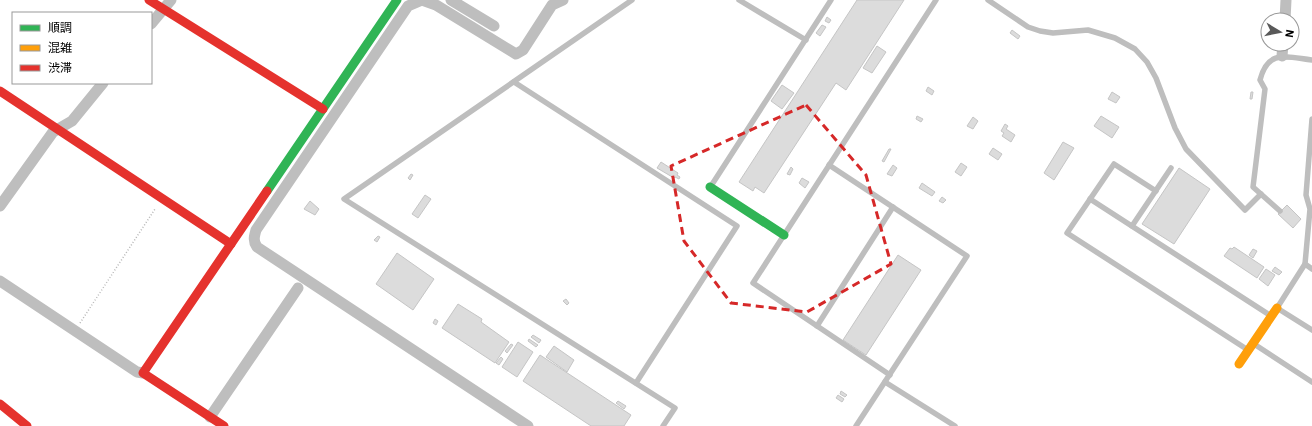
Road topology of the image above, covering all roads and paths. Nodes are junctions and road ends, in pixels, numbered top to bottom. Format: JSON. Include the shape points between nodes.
{"nodes":[{"id":1,"x":149,"y":0,"type":"edge"},
{"id":2,"x":171,"y":0,"type":"edge"},
{"id":3,"x":397,"y":0,"type":"edge"},
{"id":4,"x":451,"y":0,"type":"edge"},
{"id":5,"x":563,"y":0,"type":"edge"},
{"id":6,"x":632,"y":0,"type":"edge"},
{"id":7,"x":739,"y":0,"type":"edge"},
{"id":8,"x":831,"y":0,"type":"edge"},
{"id":9,"x":936,"y":0,"type":"edge"},
{"id":10,"x":988,"y":0,"type":"edge"},
{"id":11,"x":1286,"y":0,"type":"edge"},
{"id":12,"x":163,"y":9,"type":"junction"},
{"id":13,"x":1286,"y":12,"type":"edge"},
{"id":14,"x":152,"y":23,"type":"edge"},
{"id":15,"x":494,"y":26,"type":"dead end"},
{"id":16,"x":806,"y":40,"type":"junction"},
{"id":17,"x":1282,"y":52,"type":"edge"},
{"id":18,"x":1282,"y":56,"type":"junction"},
{"id":19,"x":1312,"y":60,"type":"edge"},
{"id":20,"x":514,"y":82,"type":"junction"},
{"id":21,"x":102,"y":84,"type":"edge"},
{"id":22,"x":0,"y":91,"type":"edge"},
{"id":23,"x":323,"y":109,"type":"junction"},
{"id":24,"x":1312,"y":119,"type":"edge"},
{"id":25,"x":59,"y":129,"type":"junction"},
{"id":26,"x":829,"y":165,"type":"junction"},
{"id":27,"x":1171,"y":168,"type":"dead end"},
{"id":28,"x":710,"y":187,"type":"joint"},
{"id":29,"x":1156,"y":191,"type":"junction"},
{"id":30,"x":1261,"y":194,"type":"junction"},
{"id":31,"x":163,"y":198,"type":"junction"},
{"id":32,"x":1090,"y":199,"type":"junction"},
{"id":33,"x":0,"y":206,"type":"edge"},
{"id":34,"x":893,"y":207,"type":"junction"},
{"id":35,"x":1280,"y":211,"type":"dead end"},
{"id":36,"x":1132,"y":226,"type":"junction"},
{"id":37,"x":784,"y":235,"type":"junction"},
{"id":38,"x":231,"y":244,"type":"junction"},
{"id":39,"x":1305,"y":264,"type":"junction"},
{"id":40,"x":1312,"y":269,"type":"edge"},
{"id":41,"x":0,"y":282,"type":"edge"},
{"id":42,"x":298,"y":288,"type":"dead end"},
{"id":43,"x":1276,"y":308,"type":"junction"},
{"id":44,"x":1271,"y":316,"type":"junction"},
{"id":45,"x":817,"y":326,"type":"junction"},
{"id":46,"x":1312,"y":330,"type":"edge"},
{"id":47,"x":75,"y":331,"type":"junction"},
{"id":48,"x":1251,"y":347,"type":"junction"},
{"id":49,"x":1240,"y":364,"type":"dead end"},
{"id":50,"x":143,"y":373,"type":"junction"},
{"id":51,"x":890,"y":375,"type":"junction"},
{"id":52,"x":885,"y":382,"type":"junction"},
{"id":53,"x":1312,"y":382,"type":"edge"},
{"id":54,"x":636,"y":383,"type":"junction"},
{"id":55,"x":0,"y":404,"type":"edge"},
{"id":56,"x":210,"y":421,"type":"edge"},
{"id":57,"x":27,"y":426,"type":"edge"},
{"id":58,"x":224,"y":426,"type":"edge"},
{"id":59,"x":528,"y":426,"type":"edge"},
{"id":60,"x":663,"y":426,"type":"edge"},
{"id":61,"x":856,"y":426,"type":"edge"},
{"id":62,"x":955,"y":426,"type":"edge"}],
"edges":[{"from":1,"to":12,"type":"street"},
{"from":2,"to":12,"type":"street"},
{"from":3,"to":23,"type":"street"},
{"from":4,"to":15,"type":"street"},
{"from":5,"to":59,"type":"street","via":[[552,5],[523,50],[516,54],[436,5],[422,0],[408,6],[254,236],[257,248]]},
{"from":6,"to":20,"type":"lane"},
{"from":7,"to":16,"type":"lane"},
{"from":8,"to":16,"type":"lane"},
{"from":9,"to":26,"type":"lane"},
{"from":10,"to":30,"type":"lane","via":[[1028,27],[1040,32],[1088,30],[1115,38],[1135,49],[1147,62],[1156,78],[1186,149],[1245,210]]},
{"from":11,"to":13,"type":"street"},
{"from":12,"to":14,"type":"street"},
{"from":12,"to":23,"type":"street"},
{"from":16,"to":28,"type":"lane"},
{"from":17,"to":18,"type":"street"},
{"from":18,"to":19,"type":"lane"},
{"from":18,"to":30,"type":"lane","via":[[1268,61],[1262,70],[1260,80],[1265,89],[1253,187]]},
{"from":20,"to":54,"type":"lane","via":[[737,226]]},
{"from":20,"to":54,"type":"lane","via":[[344,199]]},
{"from":21,"to":25,"type":"street","via":[[72,121]]},
{"from":22,"to":25,"type":"street"},
{"from":23,"to":38,"type":"street"},
{"from":24,"to":39,"type":"lane","via":[[1306,195],[1310,209]]},
{"from":25,"to":31,"type":"street"},
{"from":25,"to":33,"type":"street","via":[[53,132]]},
{"from":26,"to":34,"type":"lane"},
{"from":26,"to":37,"type":"lane"},
{"from":27,"to":29,"type":"lane"},
{"from":28,"to":37,"type":"street"},
{"from":29,"to":32,"type":"lane","via":[[1114,164]]},
{"from":29,"to":36,"type":"lane"},
{"from":30,"to":35,"type":"lane"},
{"from":31,"to":38,"type":"street"},
{"from":31,"to":47,"type":"path"},
{"from":32,"to":36,"type":"lane"},
{"from":32,"to":48,"type":"lane","via":[[1067,233]]},
{"from":34,"to":45,"type":"lane"},
{"from":34,"to":51,"type":"lane","via":[[967,256]]},
{"from":36,"to":44,"type":"lane"},
{"from":37,"to":45,"type":"lane","via":[[753,283]]},
{"from":38,"to":50,"type":"street"},
{"from":39,"to":40,"type":"lane"},
{"from":39,"to":43,"type":"lane"},
{"from":41,"to":47,"type":"street"},
{"from":42,"to":56,"type":"street"},
{"from":43,"to":44,"type":"street"},
{"from":43,"to":46,"type":"lane"},
{"from":44,"to":48,"type":"street"},
{"from":45,"to":51,"type":"lane"},
{"from":47,"to":50,"type":"street","via":[[137,372]]},
{"from":48,"to":49,"type":"street"},
{"from":48,"to":53,"type":"lane"},
{"from":50,"to":56,"type":"street"},
{"from":51,"to":52,"type":"lane"},
{"from":52,"to":61,"type":"lane"},
{"from":52,"to":62,"type":"lane"},
{"from":54,"to":60,"type":"lane","via":[[675,408]]},
{"from":55,"to":57,"type":"street"},
{"from":56,"to":58,"type":"street"}]}
